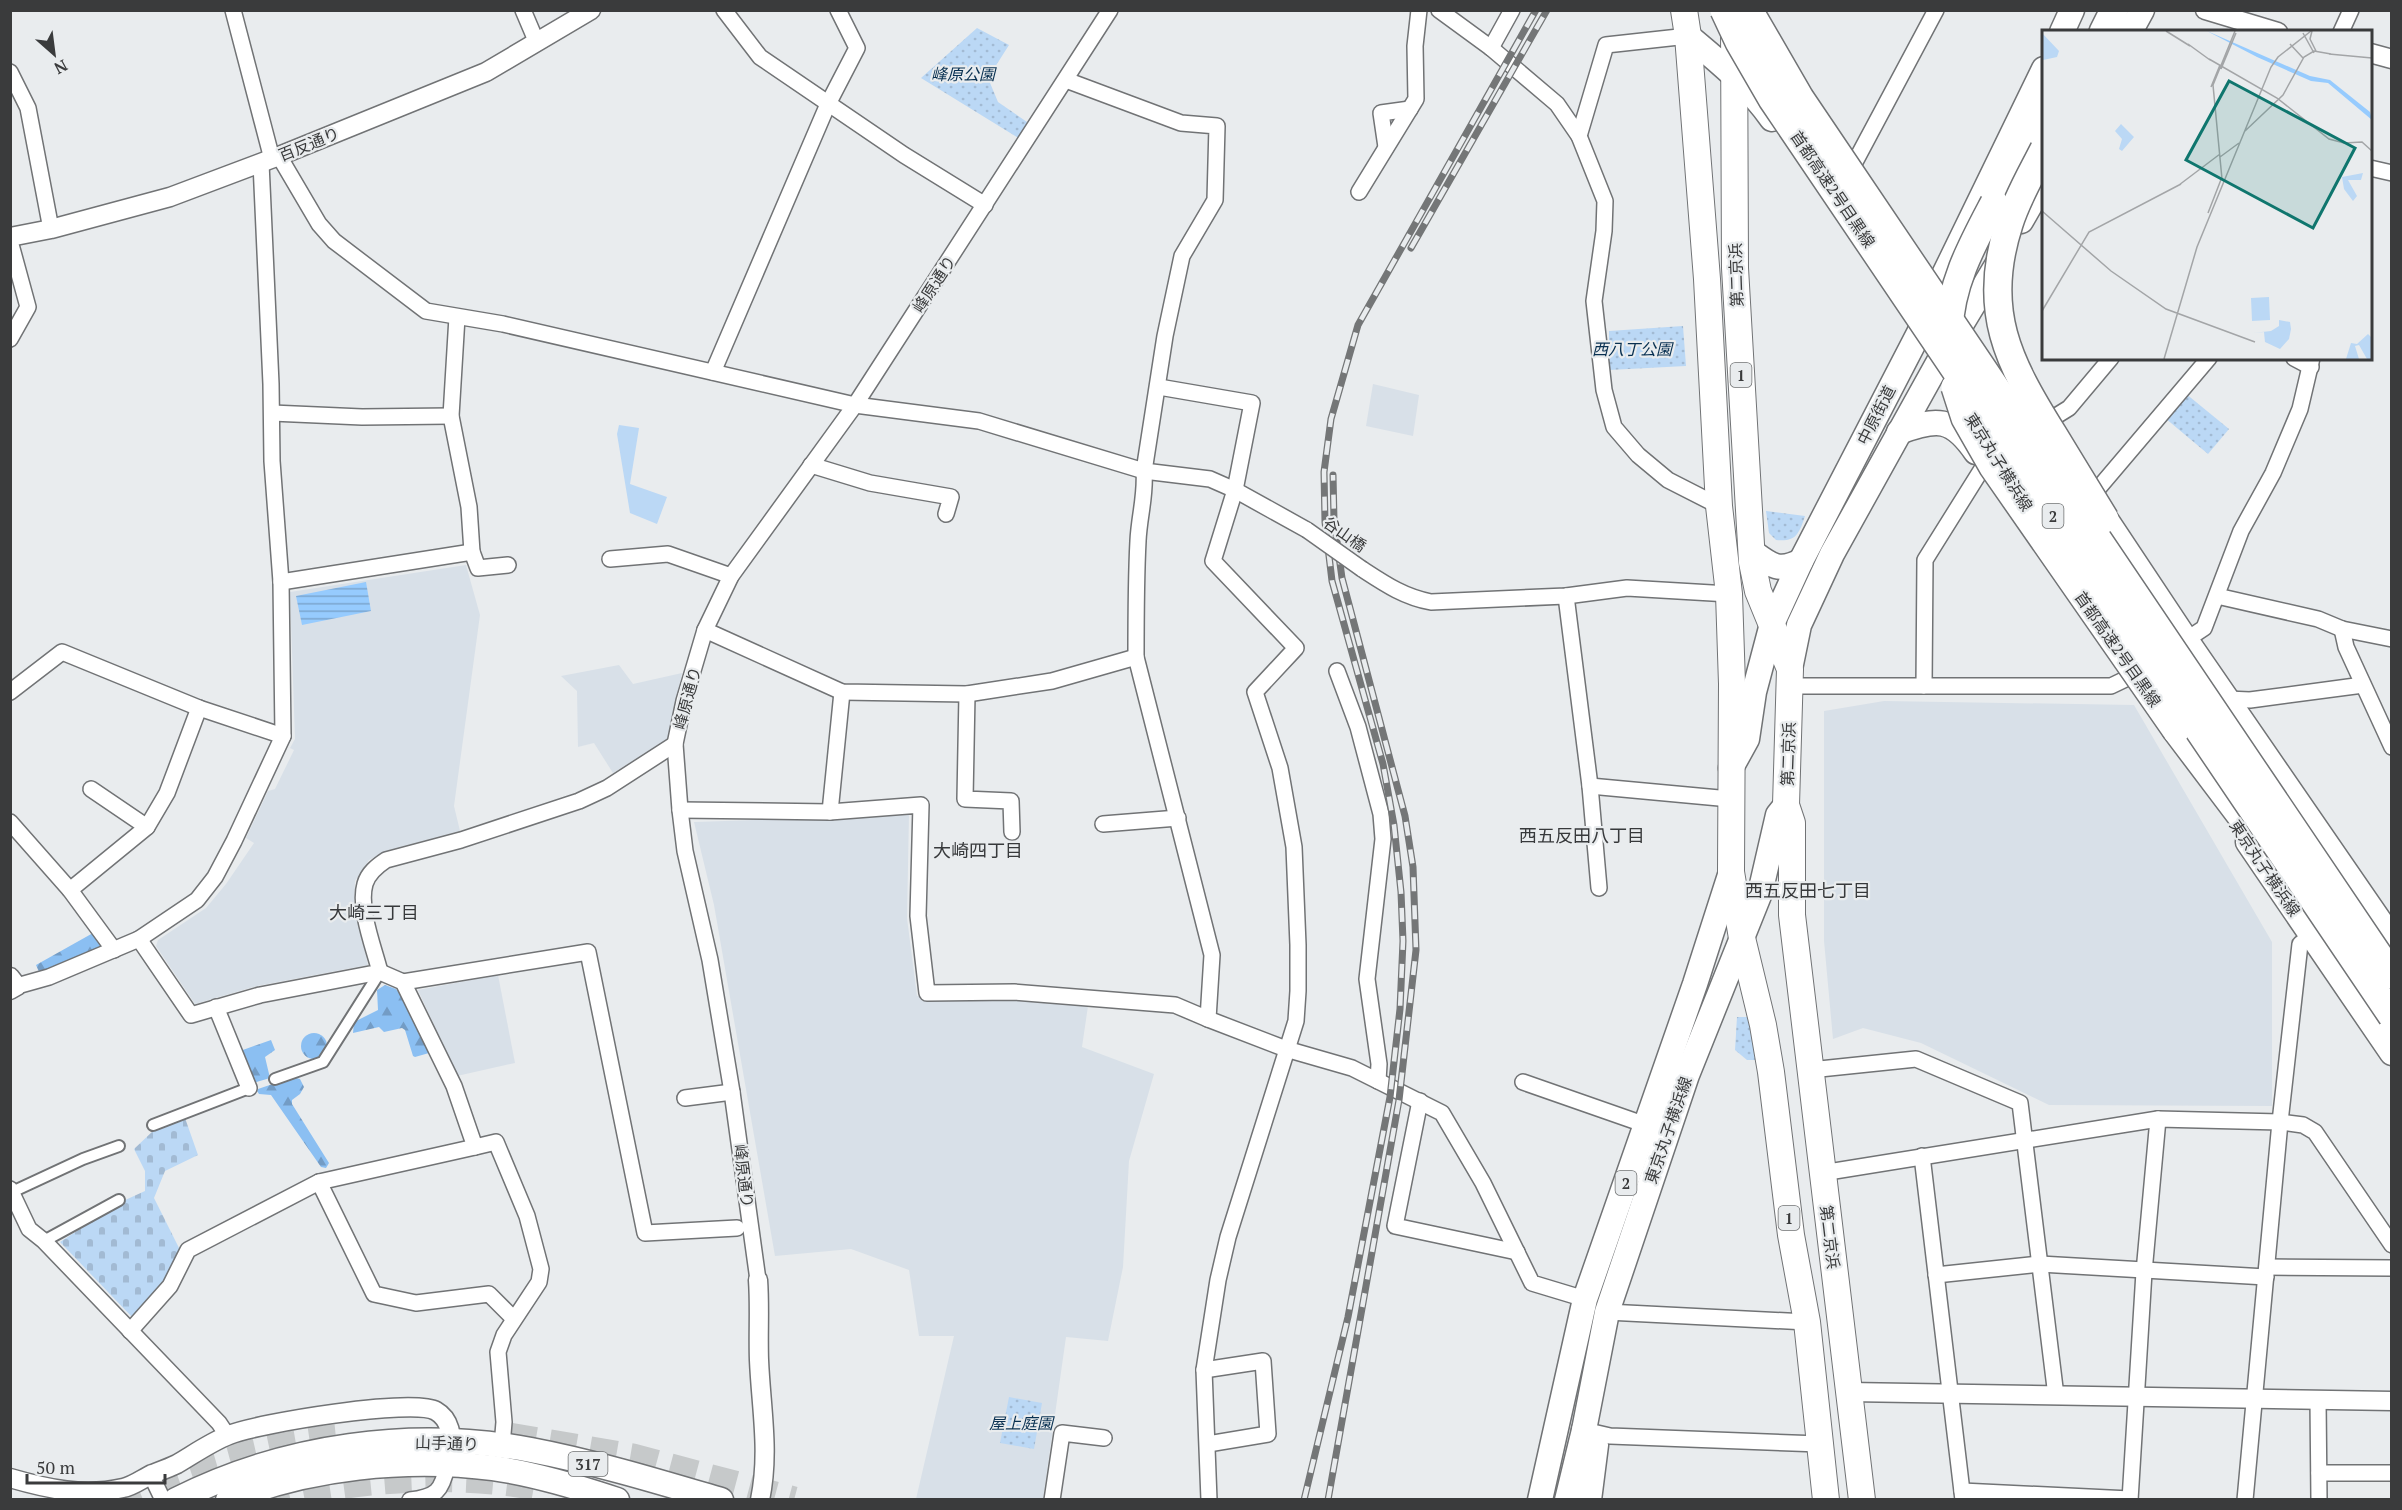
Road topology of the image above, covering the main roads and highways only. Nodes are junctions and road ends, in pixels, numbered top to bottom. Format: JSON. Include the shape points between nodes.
{"nodes":[{"id":1,"x":1684,"y":10,"type":"edge"},
{"id":2,"x":1724,"y":10,"type":"edge"},
{"id":3,"x":1734,"y":10,"type":"edge"},
{"id":4,"x":1749,"y":10,"type":"edge"},
{"id":5,"x":1757,"y":10,"type":"edge"},
{"id":6,"x":2072,"y":10,"type":"edge"},
{"id":7,"x":2094,"y":10,"type":"edge"},
{"id":8,"x":2114,"y":10,"type":"edge"},
{"id":9,"x":2142,"y":10,"type":"edge"},
{"id":10,"x":2063,"y":30,"type":"edge"},
{"id":11,"x":2084,"y":30,"type":"edge"},
{"id":12,"x":2104,"y":30,"type":"edge"},
{"id":13,"x":2131,"y":30,"type":"edge"},
{"id":14,"x":1688,"y":36,"type":"junction"},
{"id":15,"x":2042,"y":71,"type":"edge"},
{"id":16,"x":1733,"y":74,"type":"junction"},
{"id":17,"x":2042,"y":109,"type":"edge"},
{"id":18,"x":2042,"y":151,"type":"edge"},
{"id":19,"x":2041,"y":190,"type":"edge"},
{"id":20,"x":2004,"y":254,"type":"junction"},
{"id":21,"x":1938,"y":287,"type":"junction"},
{"id":22,"x":1964,"y":322,"type":"junction"},
{"id":23,"x":1919,"y":333,"type":"junction"},
{"id":24,"x":1938,"y":363,"type":"junction"},
{"id":25,"x":2040,"y":426,"type":"junction"},
{"id":26,"x":1899,"y":432,"type":"junction"},
{"id":27,"x":1751,"y":551,"type":"junction"},
{"id":28,"x":1801,"y":561,"type":"junction"},
{"id":29,"x":1772,"y":624,"type":"junction"},
{"id":30,"x":2136,"y":674,"type":"junction"},
{"id":31,"x":1790,"y":677,"type":"junction"},
{"id":32,"x":2218,"y":702,"type":"junction"},
{"id":33,"x":1731,"y":768,"type":"junction"},
{"id":34,"x":1786,"y":805,"type":"junction"},
{"id":35,"x":1731,"y":872,"type":"junction"},
{"id":36,"x":2316,"y":925,"type":"junction"},
{"id":37,"x":1742,"y":938,"type":"junction"},
{"id":38,"x":2391,"y":940,"type":"edge"},
{"id":39,"x":2391,"y":975,"type":"edge"},
{"id":40,"x":1713,"y":1012,"type":"junction"},
{"id":41,"x":2391,"y":1016,"type":"edge"},
{"id":42,"x":2391,"y":1053,"type":"edge"},
{"id":43,"x":1771,"y":1072,"type":"junction"},
{"id":44,"x":1584,"y":1430,"type":"junction"},
{"id":45,"x":338,"y":1459,"type":"junction"},
{"id":46,"x":591,"y":1496,"type":"edge"},
{"id":47,"x":176,"y":1500,"type":"edge"},
{"id":48,"x":228,"y":1500,"type":"edge"},
{"id":49,"x":617,"y":1500,"type":"edge"},
{"id":50,"x":722,"y":1500,"type":"edge"},
{"id":51,"x":1539,"y":1500,"type":"edge"},
{"id":52,"x":1567,"y":1500,"type":"edge"},
{"id":53,"x":1588,"y":1500,"type":"edge"},
{"id":54,"x":1826,"y":1500,"type":"edge"},
{"id":55,"x":1862,"y":1500,"type":"edge"}],
"edges":[{"from":1,"to":14,"type":"highway","name":"第二京浜","number":"1"},
{"from":2,"to":36,"type":"highway","name":"首都高速2号目黒線","number":"2","bridge":true,"via":[[1772,99]]},
{"from":3,"to":16,"type":"highway","name":"第二京浜","number":"1"},
{"from":4,"to":32,"type":"highway","name":"首都高速2号目黒線","number":"2","bridge":true,"via":[[1800,98]]},
{"from":5,"to":21,"type":"main road","number":"2","via":[[1771,37]]},
{"from":6,"to":10,"type":"main road"},
{"from":7,"to":11,"type":"highway"},
{"from":8,"to":12,"type":"highway"},
{"from":9,"to":13,"type":"main road"},
{"from":14,"to":16,"type":"main road","name":"東京丸子横浜線","number":"2"},
{"from":14,"to":33,"type":"highway","name":"第二京浜","number":"1","via":[[1719,506],[1729,594]]},
{"from":15,"to":21,"type":"main road","name":"中原街道"},
{"from":16,"to":23,"type":"main road","name":"東京丸子横浜線","number":"2","via":[[1756,96],[1790,142]]},
{"from":16,"to":27,"type":"highway","name":"第二京浜","number":"1","via":[[1735,268]]},
{"from":17,"to":36,"type":"highway","name":"首都高速2号目黒線","number":"2","bridge":true,"via":[[1958,280],[1948,344],[1959,403],[1993,467],[2106,632],[2243,822],[2281,868]]},
{"from":18,"to":32,"type":"highway","name":"首都高速2号目黒線","number":"2","bridge":true,"via":[[2009,221],[2001,250],[1999,313],[2008,349],[2028,394],[2182,650]]},
{"from":19,"to":20,"type":"main road","name":"中原街道","number":"2"},
{"from":20,"to":22,"type":"main road","name":"中原街道","number":"2"},
{"from":20,"to":25,"type":"main road","number":"2","via":[[2005,323],[2014,362]]},
{"from":21,"to":22,"type":"main road","number":"2"},
{"from":21,"to":23,"type":"main road","name":"中原街道"},
{"from":22,"to":24,"type":"main road","name":"中原街道","number":"2"},
{"from":22,"to":25,"type":"main road","number":"2"},
{"from":23,"to":24,"type":"main road","name":"東京丸子横浜線","number":"2"},
{"from":23,"to":28,"type":"main road","name":"中原街道"},
{"from":24,"to":26,"type":"main road","name":"中原街道","number":"2"},
{"from":24,"to":30,"type":"main road","name":"東京丸子横浜線","number":"2"},
{"from":25,"to":32,"type":"main road","number":"2","via":[[2186,640]]},
{"from":26,"to":30,"type":"main road","via":[[1923,423],[1944,423],[1965,436],[2112,653]]},
{"from":26,"to":31,"type":"main road","name":"中原街道","number":"2","via":[[1832,554],[1799,625]]},
{"from":27,"to":28,"type":"main road","via":[[1778,567],[1788,568]]},
{"from":27,"to":29,"type":"highway","name":"第二京浜","number":"1","via":[[1758,591]]},
{"from":28,"to":29,"type":"main road","name":"中原街道"},
{"from":29,"to":31,"type":"highway","name":"第二京浜","number":"1"},
{"from":29,"to":33,"type":"main road","name":"中原街道","via":[[1754,692],[1747,739]]},
{"from":30,"to":36,"type":"main road","name":"東京丸子横浜線","number":"2"},
{"from":31,"to":34,"type":"highway","name":"第二京浜","number":"1"},
{"from":32,"to":38,"type":"main road","number":"2"},
{"from":32,"to":39,"type":"highway","name":"首都高速2号目黒線","number":"2","bridge":true},
{"from":33,"to":35,"type":"highway","name":"第二京浜","number":"1"},
{"from":34,"to":37,"type":"main road","name":"東京丸子横浜線","number":"2","via":[[1778,815],[1760,893]]},
{"from":34,"to":55,"type":"highway","name":"第二京浜","number":"1","via":[[1792,824],[1792,915]]},
{"from":35,"to":37,"type":"highway","name":"第二京浜","number":"1"},
{"from":35,"to":51,"type":"main road","name":"東京丸子横浜線","number":"2","via":[[1585,1299]]},
{"from":36,"to":41,"type":"highway","name":"首都高速2号目黒線","number":"2","bridge":true},
{"from":36,"to":42,"type":"main road","name":"東京丸子横浜線","number":"2"},
{"from":37,"to":40,"type":"main road","name":"東京丸子横浜線","number":"2"},
{"from":37,"to":43,"type":"highway","name":"第二京浜","number":"1"},
{"from":40,"to":43,"type":"main road","via":[[1732,995],[1746,998],[1759,1026]]},
{"from":40,"to":44,"type":"main road","name":"東京丸子横浜線","number":"2","via":[[1687,1076],[1607,1312]]},
{"from":43,"to":54,"type":"highway","name":"第二京浜","number":"1","via":[[1791,1235],[1807,1322]]},
{"from":44,"to":52,"type":"main road","name":"東京丸子横浜線","number":"2"},
{"from":44,"to":53,"type":"main road","via":[[1596,1445]]},
{"from":45,"to":46,"type":"main road","name":"山手通り","number":"317","via":[[494,1468]]},
{"from":45,"to":47,"type":"main road","name":"山手通り","number":"317","via":[[258,1466]]},
{"from":45,"to":48,"type":"main road","name":"山手通り","number":"317"},
{"from":45,"to":50,"type":"main road","name":"山手通り","number":"317","via":[[391,1442],[452,1441],[502,1446],[560,1456]]},
{"from":46,"to":49,"type":"main road","name":"山手通り","number":"317"}]}
